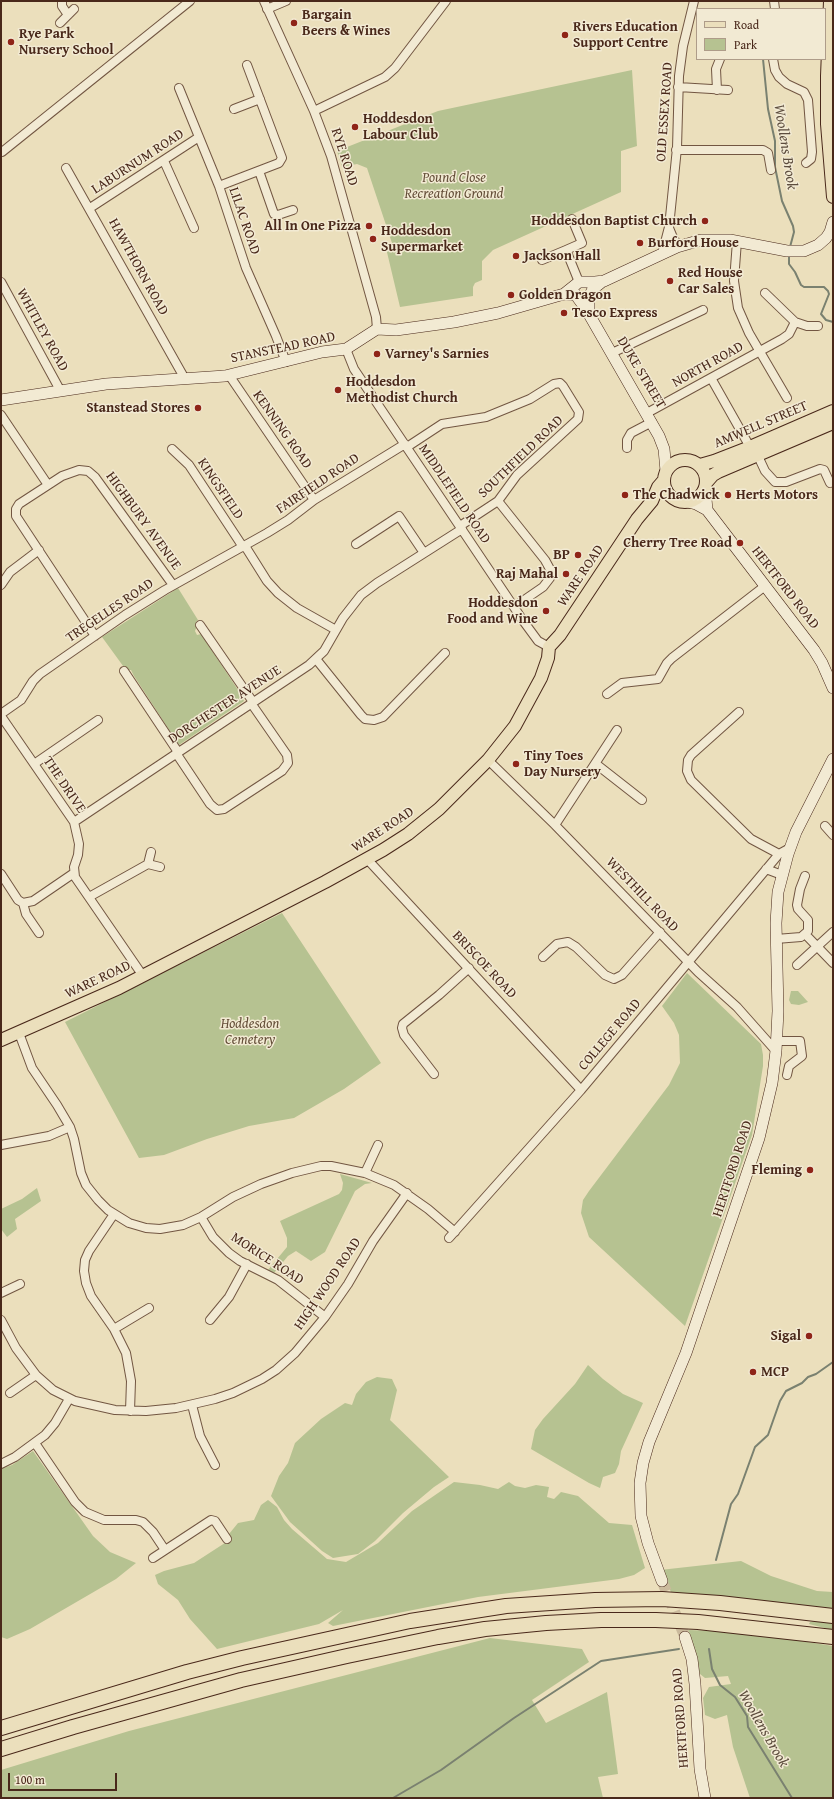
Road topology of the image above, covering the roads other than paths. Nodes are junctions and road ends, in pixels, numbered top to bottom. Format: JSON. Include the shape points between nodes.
{"nodes":[{"id":1,"x":62,"y":1,"type":"edge"},
{"id":2,"x":190,"y":1,"type":"edge"},
{"id":3,"x":286,"y":1,"type":"edge"},
{"id":4,"x":446,"y":1,"type":"edge"},
{"id":5,"x":694,"y":1,"type":"edge"},
{"id":6,"x":830,"y":1,"type":"edge"},
{"id":7,"x":265,"y":5,"type":"edge"},
{"id":8,"x":60,"y":23,"type":"dead end"},
{"id":9,"x":720,"y":60,"type":"edge"},
{"id":10,"x":773,"y":60,"type":"edge"},
{"id":11,"x":247,"y":65,"type":"dead end"},
{"id":12,"x":678,"y":87,"type":"junction"},
{"id":13,"x":179,"y":88,"type":"dead end"},
{"id":14,"x":717,"y":90,"type":"junction"},
{"id":15,"x":728,"y":90,"type":"dead end"},
{"id":16,"x":260,"y":99,"type":"junction"},
{"id":17,"x":234,"y":109,"type":"dead end"},
{"id":18,"x":314,"y":111,"type":"junction"},
{"id":19,"x":199,"y":137,"type":"junction"},
{"id":20,"x":676,"y":150,"type":"junction"},
{"id":21,"x":2,"y":152,"type":"edge"},
{"id":22,"x":164,"y":161,"type":"junction"},
{"id":23,"x":806,"y":164,"type":"dead end"},
{"id":24,"x":66,"y":168,"type":"dead end"},
{"id":25,"x":771,"y":170,"type":"dead end"},
{"id":26,"x":259,"y":171,"type":"junction"},
{"id":27,"x":219,"y":186,"type":"junction"},
{"id":28,"x":833,"y":197,"type":"edge"},
{"id":29,"x":90,"y":208,"type":"junction"},
{"id":30,"x":293,"y":210,"type":"dead end"},
{"id":31,"x":572,"y":218,"type":"dead end"},
{"id":32,"x":833,"y":222,"type":"edge"},
{"id":33,"x":669,"y":227,"type":"junction"},
{"id":34,"x":194,"y":228,"type":"dead end"},
{"id":35,"x":737,"y":241,"type":"junction"},
{"id":36,"x":681,"y":246,"type":"junction"},
{"id":37,"x":566,"y":250,"type":"junction"},
{"id":38,"x":662,"y":254,"type":"junction"},
{"id":39,"x":542,"y":260,"type":"dead end"},
{"id":40,"x":604,"y":281,"type":"junction"},
{"id":41,"x":1,"y":282,"type":"edge"},
{"id":42,"x":572,"y":289,"type":"junction"},
{"id":43,"x":765,"y":293,"type":"dead end"},
{"id":44,"x":703,"y":310,"type":"dead end"},
{"id":45,"x":590,"y":316,"type":"junction"},
{"id":46,"x":795,"y":322,"type":"junction"},
{"id":47,"x":818,"y":326,"type":"dead end"},
{"id":48,"x":377,"y":329,"type":"junction"},
{"id":49,"x":346,"y":350,"type":"junction"},
{"id":50,"x":759,"y":351,"type":"junction"},
{"id":51,"x":612,"y":353,"type":"junction"},
{"id":52,"x":286,"y":362,"type":"junction"},
{"id":53,"x":229,"y":375,"type":"junction"},
{"id":54,"x":711,"y":378,"type":"junction"},
{"id":55,"x":185,"y":379,"type":"junction"},
{"id":56,"x":554,"y":384,"type":"joint"},
{"id":57,"x":60,"y":390,"type":"junction"},
{"id":58,"x":788,"y":398,"type":"dead end"},
{"id":59,"x":1,"y":400,"type":"edge"},
{"id":60,"x":833,"y":411,"type":"edge"},
{"id":61,"x":1,"y":415,"type":"edge"},
{"id":62,"x":650,"y":418,"type":"junction"},
{"id":63,"x":833,"y":424,"type":"edge"},
{"id":64,"x":406,"y":445,"type":"junction"},
{"id":65,"x":627,"y":448,"type":"dead end"},
{"id":66,"x":172,"y":449,"type":"dead end"},
{"id":67,"x":754,"y":451,"type":"junction"},
{"id":68,"x":700,"y":465,"type":"junction"},
{"id":69,"x":665,"y":476,"type":"junction"},
{"id":70,"x":830,"y":483,"type":"dead end"},
{"id":71,"x":48,"y":485,"type":"junction"},
{"id":72,"x":706,"y":485,"type":"junction"},
{"id":73,"x":673,"y":498,"type":"junction"},
{"id":74,"x":314,"y":500,"type":"junction"},
{"id":75,"x":498,"y":501,"type":"junction"},
{"id":76,"x":652,"y":501,"type":"junction"},
{"id":77,"x":688,"y":502,"type":"junction"},
{"id":78,"x":708,"y":510,"type":"junction"},
{"id":79,"x":461,"y":527,"type":"junction"},
{"id":80,"x":356,"y":544,"type":"dead end"},
{"id":81,"x":244,"y":547,"type":"junction"},
{"id":82,"x":39,"y":550,"type":"junction"},
{"id":83,"x":424,"y":553,"type":"junction"},
{"id":84,"x":1,"y":585,"type":"edge"},
{"id":85,"x":173,"y":585,"type":"junction"},
{"id":86,"x":765,"y":586,"type":"junction"},
{"id":87,"x":514,"y":607,"type":"junction"},
{"id":88,"x":200,"y":625,"type":"dead end"},
{"id":89,"x":336,"y":630,"type":"junction"},
{"id":90,"x":95,"y":636,"type":"junction"},
{"id":91,"x":548,"y":647,"type":"junction"},
{"id":92,"x":445,"y":653,"type":"dead end"},
{"id":93,"x":316,"y":659,"type":"junction"},
{"id":94,"x":124,"y":671,"type":"dead end"},
{"id":95,"x":833,"y":688,"type":"edge"},
{"id":96,"x":607,"y":694,"type":"dead end"},
{"id":97,"x":252,"y":703,"type":"junction"},
{"id":98,"x":739,"y":712,"type":"dead end"},
{"id":99,"x":1,"y":715,"type":"edge"},
{"id":100,"x":98,"y":720,"type":"dead end"},
{"id":101,"x":617,"y":730,"type":"dead end"},
{"id":102,"x":177,"y":753,"type":"junction"},
{"id":103,"x":833,"y":759,"type":"edge"},
{"id":104,"x":488,"y":760,"type":"junction"},
{"id":105,"x":34,"y":764,"type":"junction"},
{"id":106,"x":596,"y":764,"type":"junction"},
{"id":107,"x":642,"y":800,"type":"dead end"},
{"id":108,"x":74,"y":822,"type":"junction"},
{"id":109,"x":555,"y":825,"type":"junction"},
{"id":110,"x":825,"y":826,"type":"dead end"},
{"id":111,"x":833,"y":835,"type":"edge"},
{"id":112,"x":790,"y":848,"type":"junction"},
{"id":113,"x":151,"y":852,"type":"dead end"},
{"id":114,"x":779,"y":854,"type":"junction"},
{"id":115,"x":367,"y":859,"type":"junction"},
{"id":116,"x":148,"y":864,"type":"junction"},
{"id":117,"x":160,"y":867,"type":"dead end"},
{"id":118,"x":766,"y":869,"type":"junction"},
{"id":119,"x":74,"y":873,"type":"junction"},
{"id":120,"x":1,"y":874,"type":"edge"},
{"id":121,"x":782,"y":875,"type":"junction"},
{"id":122,"x":805,"y":876,"type":"dead end"},
{"id":123,"x":89,"y":897,"type":"junction"},
{"id":124,"x":23,"y":903,"type":"junction"},
{"id":125,"x":660,"y":932,"type":"junction"},
{"id":126,"x":833,"y":932,"type":"edge"},
{"id":127,"x":39,"y":933,"type":"dead end"},
{"id":128,"x":805,"y":934,"type":"junction"},
{"id":129,"x":776,"y":939,"type":"junction"},
{"id":130,"x":817,"y":946,"type":"junction"},
{"id":131,"x":544,"y":958,"type":"dead end"},
{"id":132,"x":688,"y":962,"type":"junction"},
{"id":133,"x":833,"y":963,"type":"edge"},
{"id":134,"x":797,"y":965,"type":"dead end"},
{"id":135,"x":469,"y":968,"type":"junction"},
{"id":136,"x":143,"y":976,"type":"junction"},
{"id":137,"x":19,"y":1032,"type":"junction"},
{"id":138,"x":1,"y":1040,"type":"edge"},
{"id":139,"x":776,"y":1046,"type":"junction"},
{"id":140,"x":434,"y":1074,"type":"dead end"},
{"id":141,"x":787,"y":1075,"type":"dead end"},
{"id":142,"x":581,"y":1090,"type":"junction"},
{"id":143,"x":70,"y":1127,"type":"junction"},
{"id":144,"x":1,"y":1145,"type":"edge"},
{"id":145,"x":378,"y":1145,"type":"dead end"},
{"id":146,"x":365,"y":1173,"type":"junction"},
{"id":147,"x":407,"y":1193,"type":"junction"},
{"id":148,"x":114,"y":1214,"type":"junction"},
{"id":149,"x":200,"y":1217,"type":"junction"},
{"id":150,"x":247,"y":1264,"type":"junction"},
{"id":151,"x":20,"y":1284,"type":"dead end"},
{"id":152,"x":1,"y":1293,"type":"edge"},
{"id":153,"x":149,"y":1308,"type":"dead end"},
{"id":154,"x":325,"y":1317,"type":"junction"},
{"id":155,"x":1,"y":1320,"type":"edge"},
{"id":156,"x":210,"y":1320,"type":"dead end"},
{"id":157,"x":114,"y":1329,"type":"junction"},
{"id":158,"x":36,"y":1375,"type":"junction"},
{"id":159,"x":10,"y":1393,"type":"dead end"},
{"id":160,"x":70,"y":1399,"type":"junction"},
{"id":161,"x":192,"y":1406,"type":"junction"},
{"id":162,"x":130,"y":1411,"type":"junction"},
{"id":163,"x":34,"y":1443,"type":"junction"},
{"id":164,"x":1,"y":1464,"type":"edge"},
{"id":165,"x":215,"y":1465,"type":"dead end"},
{"id":166,"x":227,"y":1539,"type":"dead end"},
{"id":167,"x":165,"y":1550,"type":"junction"},
{"id":168,"x":154,"y":1558,"type":"dead end"},
{"id":169,"x":662,"y":1581,"type":"tunnel mouth"},
{"id":170,"x":833,"y":1616,"type":"edge"},
{"id":171,"x":685,"y":1637,"type":"tunnel mouth"},
{"id":172,"x":833,"y":1637,"type":"edge"},
{"id":173,"x":1,"y":1728,"type":"edge"},
{"id":174,"x":1,"y":1749,"type":"edge"},
{"id":175,"x":705,"y":1798,"type":"edge"}],
"edges":[{"from":1,"to":8,"type":"street","via":[[62,6],[71,12]]},
{"from":2,"to":21,"type":"street"},
{"from":3,"to":7,"type":"street"},
{"from":4,"to":18,"type":"street","via":[[390,73],[375,83]]},
{"from":5,"to":12,"type":"street","name":"OLD ESSEX ROAD","via":[[683,46]]},
{"from":6,"to":28,"type":"main road","via":[[826,124]]},
{"from":7,"to":18,"type":"street","name":"RYE ROAD"},
{"from":9,"to":14,"type":"street","via":[[716,69]]},
{"from":10,"to":23,"type":"street","via":[[779,77],[804,92],[808,100],[812,155]]},
{"from":11,"to":16,"type":"street"},
{"from":12,"to":14,"type":"street"},
{"from":12,"to":20,"type":"street","name":"OLD ESSEX ROAD"},
{"from":13,"to":19,"type":"street","name":"LILAC ROAD"},
{"from":14,"to":15,"type":"street"},
{"from":16,"to":17,"type":"street"},
{"from":16,"to":26,"type":"street","via":[[282,158],[279,163]]},
{"from":18,"to":48,"type":"street","name":"RYE ROAD","via":[[333,163]]},
{"from":19,"to":22,"type":"street","name":"LABURNUM ROAD"},
{"from":19,"to":27,"type":"street","name":"LILAC ROAD"},
{"from":20,"to":25,"type":"street","via":[[763,150],[768,154]]},
{"from":20,"to":33,"type":"street","name":"OLD ESSEX ROAD"},
{"from":22,"to":29,"type":"street","name":"LABURNUM ROAD"},
{"from":22,"to":34,"type":"street"},
{"from":24,"to":29,"type":"street","name":"HAWTHORN ROAD"},
{"from":26,"to":27,"type":"street"},
{"from":26,"to":30,"type":"street","via":[[274,214]]},
{"from":27,"to":52,"type":"street","name":"LILAC ROAD","via":[[246,268]]},
{"from":29,"to":55,"type":"street","name":"HAWTHORN ROAD"},
{"from":31,"to":37,"type":"street","via":[[582,243]]},
{"from":32,"to":35,"type":"main road","via":[[830,232],[822,242],[811,249],[799,252]]},
{"from":33,"to":36,"type":"street","via":[[672,237]]},
{"from":33,"to":38,"type":"street","name":"OLD ESSEX ROAD"},
{"from":35,"to":36,"type":"main road","via":[[707,239]]},
{"from":35,"to":50,"type":"street","via":[[734,275],[736,302]]},
{"from":36,"to":38,"type":"main road"},
{"from":37,"to":39,"type":"street"},
{"from":37,"to":42,"type":"street"},
{"from":38,"to":40,"type":"main road"},
{"from":40,"to":42,"type":"main road"},
{"from":40,"to":45,"type":"main road","via":[[590,293]]},
{"from":41,"to":57,"type":"street","name":"WHITLEY ROAD"},
{"from":42,"to":45,"type":"main road","name":"DUKE STREET"},
{"from":42,"to":48,"type":"main road","via":[[468,320],[396,330]]},
{"from":43,"to":46,"type":"street"},
{"from":44,"to":51,"type":"street"},
{"from":45,"to":51,"type":"main road","name":"DUKE STREET"},
{"from":46,"to":47,"type":"street"},
{"from":46,"to":50,"type":"street","name":"NORTH ROAD","via":[[786,337]]},
{"from":48,"to":49,"type":"main road","name":"STANSTEAD ROAD"},
{"from":49,"to":52,"type":"main road","name":"STANSTEAD ROAD","via":[[322,352]]},
{"from":49,"to":64,"type":"street","name":"MIDDLEFIELD ROAD","via":[[354,369]]},
{"from":50,"to":54,"type":"street","name":"NORTH ROAD"},
{"from":50,"to":58,"type":"street"},
{"from":51,"to":62,"type":"main road","name":"DUKE STREET"},
{"from":52,"to":53,"type":"main road","name":"STANSTEAD ROAD"},
{"from":53,"to":55,"type":"main road","name":"STANSTEAD ROAD"},
{"from":53,"to":74,"type":"street","name":"KENNING ROAD"},
{"from":54,"to":62,"type":"street","name":"NORTH ROAD"},
{"from":54,"to":67,"type":"street"},
{"from":55,"to":57,"type":"main road","name":"STANSTEAD ROAD"},
{"from":56,"to":64,"type":"street","name":"FAIRFIELD ROAD","via":[[530,399],[492,415],[477,420],[442,424]]},
{"from":56,"to":75,"type":"street","name":"SOUTHFIELD ROAD","via":[[560,383],[563,386],[580,412],[578,419],[517,475]]},
{"from":57,"to":59,"type":"main road","name":"STANSTEAD ROAD"},
{"from":60,"to":67,"type":"main road","name":"AMWELL STREET"},
{"from":61,"to":71,"type":"street"},
{"from":62,"to":65,"type":"street","name":"NORTH ROAD","via":[[631,433],[627,440]]},
{"from":62,"to":69,"type":"main road","name":"DUKE STREET","via":[[664,449]]},
{"from":63,"to":67,"type":"main road","name":"AMWELL STREET"},
{"from":64,"to":74,"type":"street","name":"FAIRFIELD ROAD"},
{"from":64,"to":79,"type":"street","name":"MIDDLEFIELD ROAD"},
{"from":66,"to":81,"type":"street","name":"KINGSFIELD","via":[[189,465]]},
{"from":67,"to":68,"type":"main road","name":"AMWELL STREET"},
{"from":67,"to":70,"type":"street","via":[[765,472],[775,482],[786,482],[822,469]]},
{"from":67,"to":72,"type":"main road","name":"AMWELL STREET","via":[[712,475]]},
{"from":68,"to":69,"type":"main road","via":[[683,459],[674,462]]},
{"from":68,"to":72,"type":"main road","via":[[705,473]]},
{"from":69,"to":73,"type":"main road","via":[[665,488]]},
{"from":69,"to":76,"type":"main road","name":"WARE ROAD"},
{"from":71,"to":82,"type":"street","name":"HIGHBURY AVENUE","via":[[19,504],[16,509],[16,516]]},
{"from":71,"to":85,"type":"street","name":"HIGHBURY AVENUE","via":[[74,470],[92,474]]},
{"from":72,"to":77,"type":"main road","via":[[698,498]]},
{"from":72,"to":78,"type":"main road","name":"HERTFORD ROAD"},
{"from":73,"to":76,"type":"main road"},
{"from":73,"to":77,"type":"main road"},
{"from":74,"to":81,"type":"street","name":"FAIRFIELD ROAD","via":[[288,520]]},
{"from":75,"to":79,"type":"street","name":"SOUTHFIELD ROAD"},
{"from":75,"to":87,"type":"street","via":[[551,571],[550,578],[543,586]]},
{"from":76,"to":91,"type":"main road","name":"WARE ROAD","via":[[637,519],[560,635]]},
{"from":77,"to":78,"type":"main road"},
{"from":78,"to":86,"type":"main road","name":"HERTFORD ROAD"},
{"from":79,"to":83,"type":"street","name":"SOUTHFIELD ROAD"},
{"from":79,"to":87,"type":"street","name":"MIDDLEFIELD ROAD"},
{"from":80,"to":83,"type":"street","via":[[399,516]]},
{"from":81,"to":85,"type":"street","name":"TREGELLES ROAD"},
{"from":81,"to":89,"type":"street","name":"KINGSFIELD","via":[[278,593],[296,608]]},
{"from":82,"to":84,"type":"street","via":[[15,567]]},
{"from":82,"to":90,"type":"street"},
{"from":83,"to":89,"type":"street","name":"DORCHESTER AVENUE","via":[[368,590],[352,606]]},
{"from":85,"to":90,"type":"street","name":"TREGELLES ROAD"},
{"from":86,"to":95,"type":"main road","name":"HERTFORD ROAD","via":[[814,650]]},
{"from":86,"to":96,"type":"street","via":[[672,658],[658,679],[622,683]]},
{"from":87,"to":91,"type":"street","name":"MIDDLEFIELD ROAD","via":[[538,641]]},
{"from":88,"to":97,"type":"street"},
{"from":89,"to":93,"type":"street","name":"DORCHESTER AVENUE","via":[[327,647]]},
{"from":90,"to":99,"type":"street","name":"TREGELLES ROAD","via":[[40,674],[24,697]]},
{"from":91,"to":104,"type":"main road","name":"WARE ROAD","via":[[547,662],[532,696],[515,726]]},
{"from":92,"to":93,"type":"street","via":[[383,717],[374,720],[368,720],[361,715]]},
{"from":93,"to":97,"type":"street","name":"DORCHESTER AVENUE"},
{"from":94,"to":102,"type":"street"},
{"from":97,"to":102,"type":"street","name":"DORCHESTER AVENUE"},
{"from":97,"to":102,"type":"street","via":[[288,758],[286,767],[269,780],[224,809],[216,810]]},
{"from":98,"to":114,"type":"street","via":[[691,754],[687,771],[691,780],[751,839]]},
{"from":99,"to":105,"type":"street","name":"THE DRIVE"},
{"from":100,"to":105,"type":"street"},
{"from":101,"to":106,"type":"street"},
{"from":102,"to":108,"type":"street","name":"DORCHESTER AVENUE"},
{"from":103,"to":112,"type":"main road","name":"HERTFORD ROAD"},
{"from":104,"to":109,"type":"street","name":"WESTHILL ROAD"},
{"from":104,"to":115,"type":"main road","name":"WARE ROAD","via":[[434,813]]},
{"from":105,"to":108,"type":"street","name":"THE DRIVE"},
{"from":106,"to":107,"type":"street"},
{"from":106,"to":109,"type":"street"},
{"from":108,"to":119,"type":"street","name":"THE DRIVE","via":[[80,844]]},
{"from":109,"to":125,"type":"street","name":"WESTHILL ROAD"},
{"from":110,"to":111,"type":"street"},
{"from":112,"to":114,"type":"street","name":"COLLEGE ROAD"},
{"from":112,"to":121,"type":"main road","name":"HERTFORD ROAD"},
{"from":113,"to":116,"type":"street"},
{"from":114,"to":118,"type":"street","name":"COLLEGE ROAD"},
{"from":115,"to":135,"type":"street","name":"BRISCOE ROAD"},
{"from":115,"to":136,"type":"main road","name":"WARE ROAD"},
{"from":116,"to":117,"type":"street"},
{"from":116,"to":123,"type":"street"},
{"from":118,"to":121,"type":"street"},
{"from":118,"to":132,"type":"street","name":"COLLEGE ROAD"},
{"from":119,"to":123,"type":"street"},
{"from":119,"to":124,"type":"street","via":[[33,900]]},
{"from":120,"to":124,"type":"street","via":[[18,900]]},
{"from":121,"to":129,"type":"main road","name":"HERTFORD ROAD","via":[[776,909]]},
{"from":122,"to":128,"type":"street","via":[[797,905],[808,920],[808,930]]},
{"from":123,"to":136,"type":"street"},
{"from":124,"to":127,"type":"street","via":[[24,911]]},
{"from":125,"to":131,"type":"street","via":[[622,975],[614,979],[605,976],[568,942],[557,944]]},
{"from":125,"to":132,"type":"street","name":"WESTHILL ROAD"},
{"from":126,"to":130,"type":"street"},
{"from":128,"to":129,"type":"street","via":[[795,938]]},
{"from":128,"to":130,"type":"street"},
{"from":129,"to":139,"type":"main road","name":"HERTFORD ROAD"},
{"from":130,"to":133,"type":"street"},
{"from":130,"to":134,"type":"street"},
{"from":132,"to":139,"type":"street","name":"WESTHILL ROAD"},
{"from":132,"to":142,"type":"street","name":"COLLEGE ROAD"},
{"from":135,"to":140,"type":"street","via":[[403,1024],[404,1035]]},
{"from":135,"to":142,"type":"street","name":"BRISCOE ROAD"},
{"from":136,"to":137,"type":"main road","name":"WARE ROAD"},
{"from":137,"to":138,"type":"main road","name":"WARE ROAD"},
{"from":137,"to":143,"type":"street","via":[[32,1068]]},
{"from":139,"to":141,"type":"street","via":[[800,1042],[802,1056],[789,1066]]},
{"from":139,"to":169,"type":"main road","name":"HERTFORD ROAD","via":[[765,1117],[749,1171],[686,1353],[644,1458],[640,1483],[641,1516]]},
{"from":142,"to":147,"type":"street","name":"COLLEGE ROAD","via":[[452,1235]]},
{"from":143,"to":144,"type":"street","via":[[49,1136]]},
{"from":143,"to":148,"type":"street","via":[[83,1179],[98,1200]]},
{"from":145,"to":146,"type":"street"},
{"from":146,"to":147,"type":"street"},
{"from":146,"to":149,"type":"street","via":[[331,1166],[292,1173],[246,1190]]},
{"from":147,"to":154,"type":"street","name":"HIGH WOOD ROAD"},
{"from":148,"to":149,"type":"street","via":[[135,1225],[160,1229],[183,1225]]},
{"from":148,"to":157,"type":"street","via":[[88,1251],[84,1271],[91,1296]]},
{"from":149,"to":150,"type":"street","name":"MORICE ROAD","via":[[220,1246]]},
{"from":150,"to":154,"type":"street","name":"MORICE ROAD","via":[[278,1280]]},
{"from":150,"to":156,"type":"street","via":[[229,1297]]},
{"from":151,"to":152,"type":"street"},
{"from":153,"to":157,"type":"street"},
{"from":154,"to":161,"type":"street","name":"HIGH WOOD ROAD","via":[[295,1353],[269,1375],[233,1393]]},
{"from":155,"to":158,"type":"street","name":"HIGH WOOD ROAD","via":[[16,1348]]},
{"from":157,"to":162,"type":"street","via":[[128,1359],[131,1381]]},
{"from":158,"to":159,"type":"street"},
{"from":158,"to":160,"type":"street","name":"HIGH WOOD ROAD","via":[[53,1390]]},
{"from":160,"to":162,"type":"street","name":"HIGH WOOD ROAD","via":[[88,1405]]},
{"from":160,"to":163,"type":"street","via":[[52,1427]]},
{"from":161,"to":162,"type":"street","name":"HIGH WOOD ROAD"},
{"from":161,"to":165,"type":"street","via":[[200,1436]]},
{"from":163,"to":164,"type":"street"},
{"from":163,"to":167,"type":"street","via":[[75,1502],[85,1512],[104,1520],[143,1522]]},
{"from":166,"to":167,"type":"street","via":[[215,1521],[211,1520]]},
{"from":167,"to":168,"type":"street"},
{"from":170,"to":173,"type":"highway","via":[[720,1602],[662,1599],[587,1600],[506,1606],[410,1621],[242,1658]]},
{"from":171,"to":175,"type":"main road","name":"HERTFORD ROAD","via":[[692,1659],[700,1769]]},
{"from":172,"to":174,"type":"highway","via":[[698,1622],[656,1620],[546,1623],[485,1630],[438,1637],[241,1680],[72,1726]]}]}
